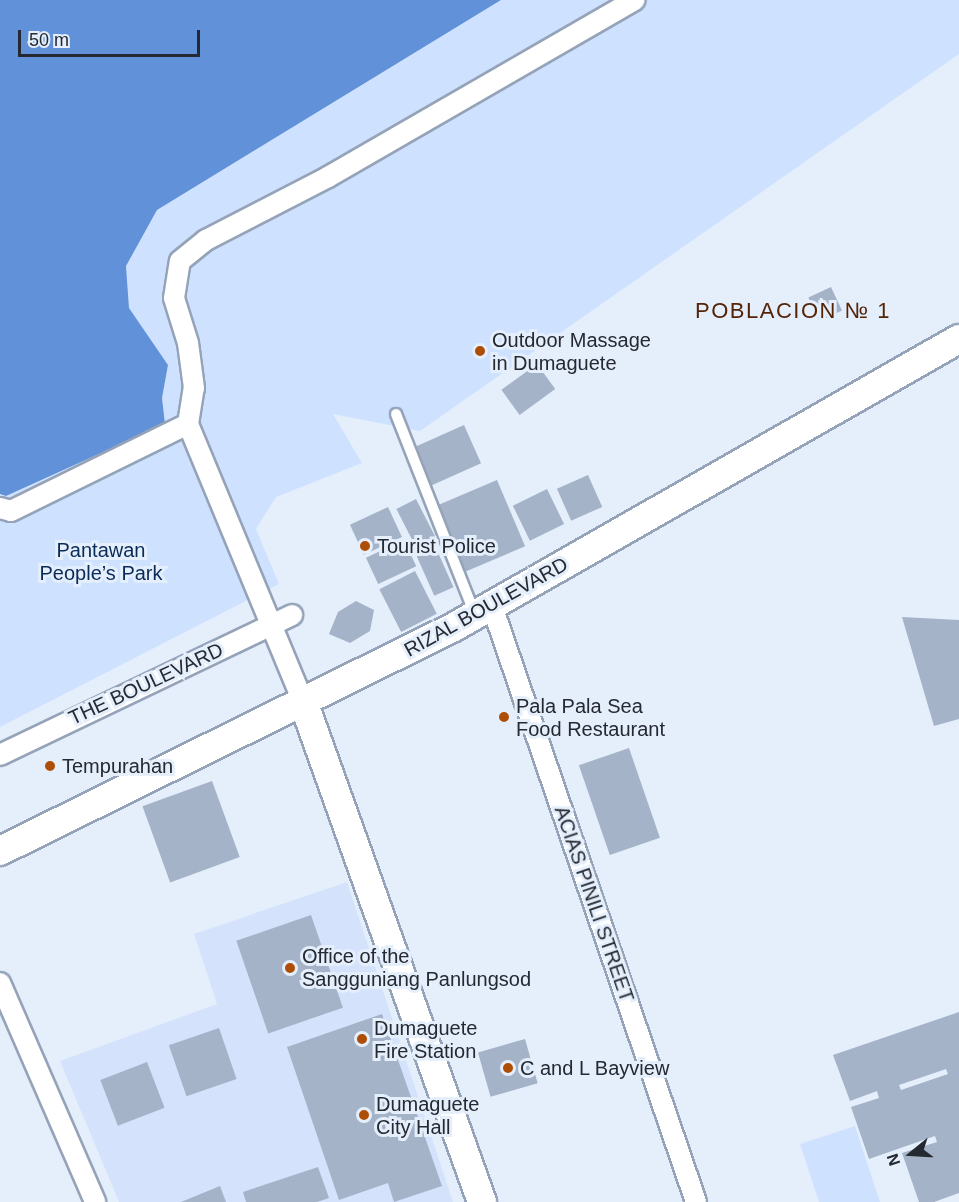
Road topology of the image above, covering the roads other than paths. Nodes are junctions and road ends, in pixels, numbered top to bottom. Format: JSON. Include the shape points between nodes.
{"nodes":[{"id":1,"x":635,"y":0,"type":"edge"},
{"id":2,"x":959,"y":339,"type":"edge"},
{"id":3,"x":396,"y":414,"type":"dead end"},
{"id":4,"x":188,"y":424,"type":"junction"},
{"id":5,"x":4,"y":513,"type":"edge"},
{"id":6,"x":484,"y":610,"type":"junction"},
{"id":7,"x":292,"y":615,"type":"dead end"},
{"id":8,"x":272,"y":624,"type":"junction"},
{"id":9,"x":304,"y":704,"type":"junction"},
{"id":10,"x":0,"y":755,"type":"edge"},
{"id":11,"x":0,"y":851,"type":"edge"},
{"id":12,"x":0,"y":983,"type":"edge"},
{"id":13,"x":95,"y":1202,"type":"edge"},
{"id":14,"x":482,"y":1202,"type":"edge"},
{"id":15,"x":696,"y":1202,"type":"edge"}],
"edges":[{"from":1,"to":4,"type":"street","via":[[328,177],[206,240],[180,261],[174,298],[188,343],[194,388]]},
{"from":2,"to":6,"type":"main road","name":"RIZAL BOULEVARD"},
{"from":3,"to":6,"type":"lane"},
{"from":4,"to":5,"type":"street"},
{"from":4,"to":8,"type":"street"},
{"from":6,"to":9,"type":"main road","name":"RIZAL BOULEVARD"},
{"from":6,"to":15,"type":"street","name":"ACIAS PINILI STREET"},
{"from":7,"to":8,"type":"street","name":"THE BOULEVARD"},
{"from":8,"to":9,"type":"street"},
{"from":8,"to":10,"type":"street","name":"THE BOULEVARD"},
{"from":9,"to":11,"type":"main road","name":"RIZAL BOULEVARD"},
{"from":9,"to":14,"type":"main road"},
{"from":12,"to":13,"type":"street"}]}
